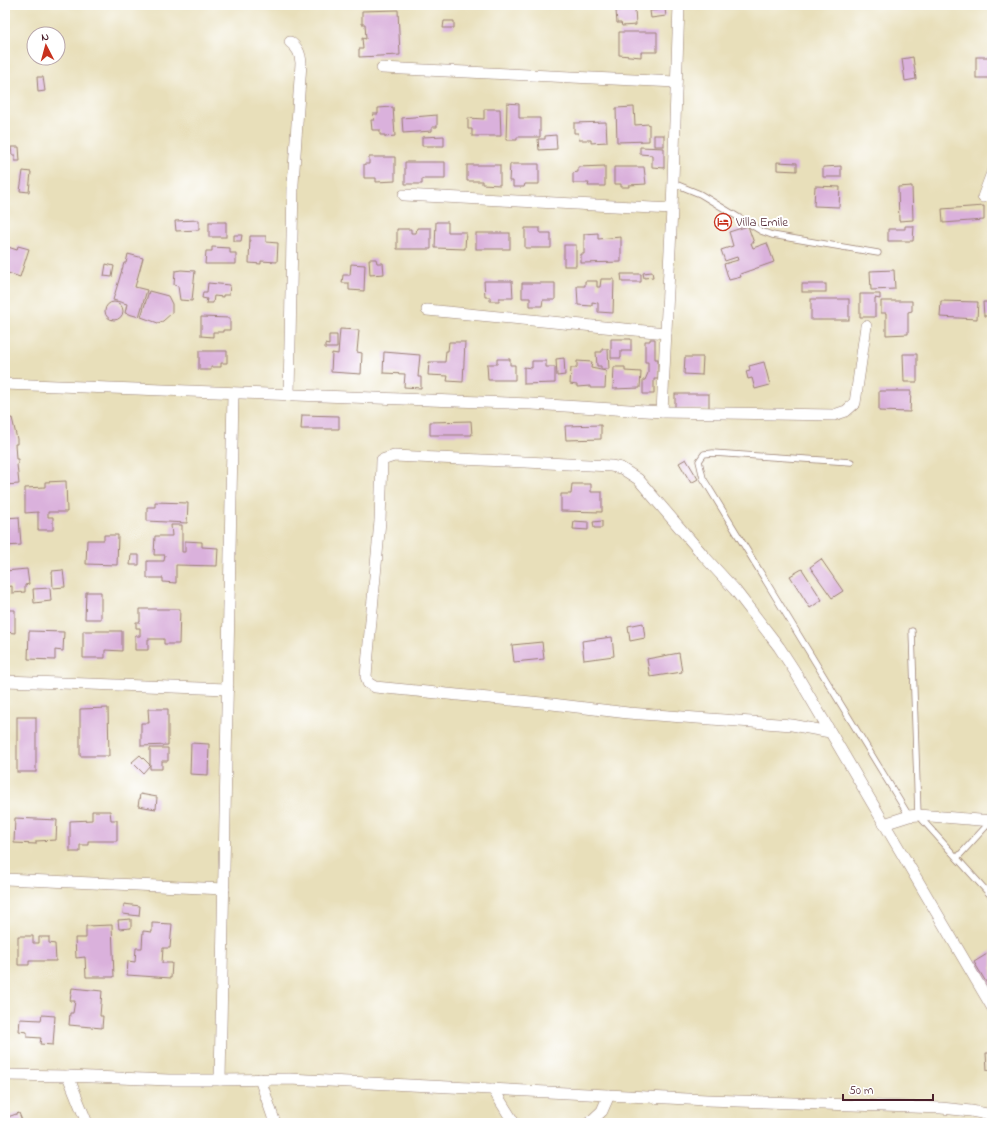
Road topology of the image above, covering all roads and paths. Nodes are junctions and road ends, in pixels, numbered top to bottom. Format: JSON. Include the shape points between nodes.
{"nodes":[{"id":1,"x":678,"y":5,"type":"edge"},
{"id":2,"x":290,"y":42,"type":"dead end"},
{"id":3,"x":382,"y":68,"type":"dead end"},
{"id":4,"x":676,"y":82,"type":"junction"},
{"id":5,"x":992,"y":173,"type":"edge"},
{"id":6,"x":672,"y":183,"type":"junction"},
{"id":7,"x":404,"y":195,"type":"dead end"},
{"id":8,"x":983,"y":197,"type":"dead end"},
{"id":9,"x":672,"y":209,"type":"junction"},
{"id":10,"x":878,"y":254,"type":"dead end"},
{"id":11,"x":427,"y":310,"type":"dead end"},
{"id":12,"x":866,"y":326,"type":"dead end"},
{"id":13,"x":666,"y":333,"type":"junction"},
{"id":14,"x":5,"y":384,"type":"edge"},
{"id":15,"x":233,"y":393,"type":"junction"},
{"id":16,"x":290,"y":395,"type":"junction"},
{"id":17,"x":662,"y":412,"type":"junction"},
{"id":18,"x":850,"y":462,"type":"dead end"},
{"id":19,"x":912,"y":631,"type":"dead end"},
{"id":20,"x":5,"y":681,"type":"edge"},
{"id":21,"x":228,"y":689,"type":"junction"},
{"id":22,"x":830,"y":732,"type":"junction"},
{"id":23,"x":914,"y":815,"type":"junction"},
{"id":24,"x":991,"y":821,"type":"edge"},
{"id":25,"x":884,"y":824,"type":"junction"},
{"id":26,"x":957,"y":858,"type":"junction"},
{"id":27,"x":5,"y":880,"type":"edge"},
{"id":28,"x":224,"y":888,"type":"junction"},
{"id":29,"x":992,"y":897,"type":"edge"},
{"id":30,"x":992,"y":1007,"type":"edge"},
{"id":31,"x":5,"y":1075,"type":"edge"},
{"id":32,"x":68,"y":1076,"type":"junction"},
{"id":33,"x":260,"y":1079,"type":"junction"},
{"id":34,"x":220,"y":1080,"type":"junction"},
{"id":35,"x":493,"y":1089,"type":"junction"},
{"id":36,"x":609,"y":1095,"type":"junction"},
{"id":37,"x":992,"y":1115,"type":"edge"},
{"id":38,"x":87,"y":1123,"type":"edge"},
{"id":39,"x":274,"y":1123,"type":"edge"},
{"id":40,"x":514,"y":1123,"type":"edge"},
{"id":41,"x":589,"y":1123,"type":"edge"}],
"edges":[{"from":1,"to":4,"type":"street"},
{"from":2,"to":16,"type":"street","via":[[300,53],[301,63],[293,184]]},
{"from":3,"to":4,"type":"street"},
{"from":4,"to":6,"type":"street"},
{"from":5,"to":8,"type":"street"},
{"from":6,"to":9,"type":"street"},
{"from":6,"to":10,"type":"lane","via":[[700,194],[761,232],[772,236]]},
{"from":7,"to":9,"type":"street"},
{"from":9,"to":13,"type":"street"},
{"from":11,"to":13,"type":"street"},
{"from":12,"to":17,"type":"street","via":[[855,403],[846,411],[834,415]]},
{"from":13,"to":17,"type":"street"},
{"from":14,"to":15,"type":"street"},
{"from":15,"to":16,"type":"street"},
{"from":15,"to":21,"type":"street"},
{"from":16,"to":17,"type":"street","via":[[532,404]]},
{"from":18,"to":23,"type":"lane","via":[[713,452],[704,454],[699,460],[703,478]]},
{"from":19,"to":23,"type":"lane"},
{"from":20,"to":21,"type":"street"},
{"from":21,"to":28,"type":"street"},
{"from":22,"to":22,"type":"street","via":[[792,725],[628,713],[375,687],[368,683],[366,676],[380,521],[382,460],[394,456],[611,466],[630,472],[638,478],[702,556],[735,590],[780,647]]},
{"from":22,"to":25,"type":"street"},
{"from":23,"to":24,"type":"street"},
{"from":23,"to":25,"type":"street"},
{"from":23,"to":26,"type":"lane"},
{"from":24,"to":26,"type":"lane"},
{"from":25,"to":30,"type":"street"},
{"from":26,"to":29,"type":"lane"},
{"from":27,"to":28,"type":"street"},
{"from":28,"to":34,"type":"street"},
{"from":31,"to":32,"type":"street"},
{"from":32,"to":34,"type":"street"},
{"from":32,"to":38,"type":"street"},
{"from":33,"to":34,"type":"street"},
{"from":33,"to":35,"type":"street"},
{"from":33,"to":39,"type":"street"},
{"from":35,"to":36,"type":"street"},
{"from":35,"to":40,"type":"street"},
{"from":36,"to":37,"type":"street","via":[[941,1108],[971,1110]]},
{"from":36,"to":41,"type":"street","via":[[602,1111]]}]}
